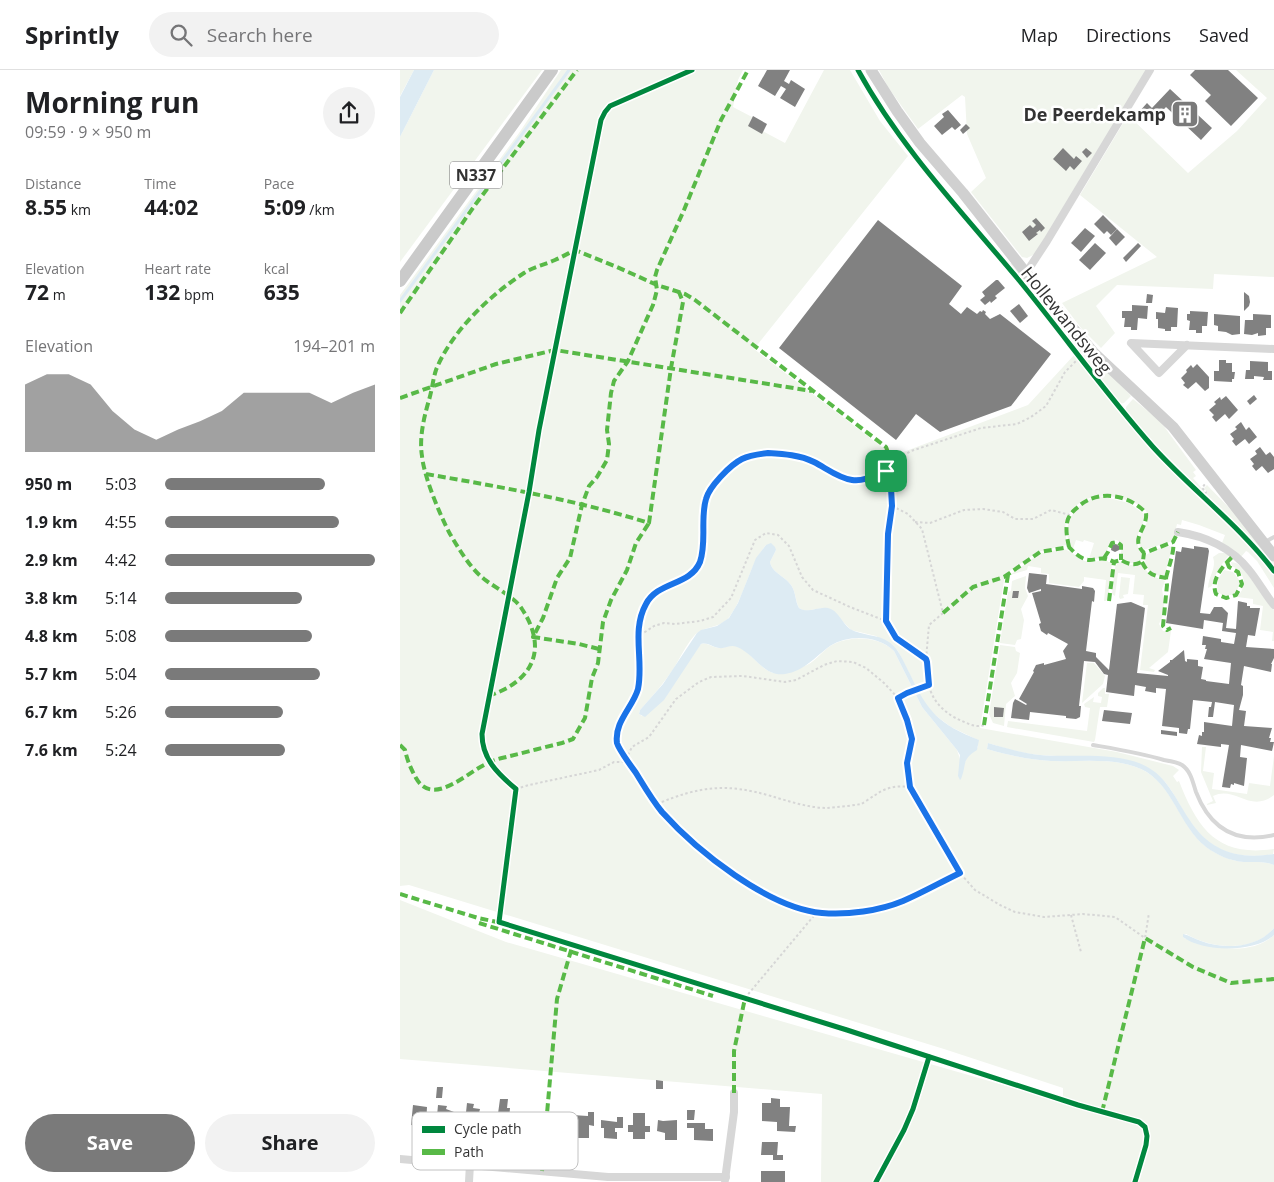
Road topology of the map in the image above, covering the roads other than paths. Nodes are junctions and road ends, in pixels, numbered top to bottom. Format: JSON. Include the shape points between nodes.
{"nodes":[{"id":1,"x":552,"y":70,"type":"edge"},
{"id":2,"x":871,"y":70,"type":"edge"},
{"id":3,"x":1150,"y":70,"type":"edge"},
{"id":4,"x":1026,"y":273,"type":"junction"},
{"id":5,"x":400,"y":281,"type":"edge"},
{"id":6,"x":1187,"y":345,"type":"junction"},
{"id":7,"x":1274,"y":349,"type":"edge"},
{"id":8,"x":1178,"y":532,"type":"dead end"},
{"id":9,"x":1269,"y":540,"type":"edge"},
{"id":10,"x":1274,"y":556,"type":"edge"},
{"id":11,"x":1274,"y":605,"type":"edge"},
{"id":12,"x":1093,"y":745,"type":"dead end"},
{"id":13,"x":1274,"y":835,"type":"edge"},
{"id":14,"x":734,"y":1093,"type":"dead end"},
{"id":15,"x":534,"y":1170,"type":"edge"},
{"id":16,"x":566,"y":1173,"type":"junction"},
{"id":17,"x":725,"y":1179,"type":"edge"},
{"id":18,"x":564,"y":1182,"type":"edge"}],
"edges":[{"from":1,"to":5,"type":"main road","number":"N337"},
{"from":2,"to":4,"type":"main road","name":"Hollewandsweg","via":[[920,143]]},
{"from":3,"to":4,"type":"street","name":"Hollewandsweg"},
{"from":4,"to":9,"type":"main road","name":"Hollewandsweg","via":[[1094,353],[1173,427]]},
{"from":6,"to":6,"type":"street","via":[[1159,374],[1131,343],[1140,343]]},
{"from":6,"to":7,"type":"street"},
{"from":8,"to":11,"type":"street","via":[[1210,540],[1234,555]]},
{"from":9,"to":10,"type":"main road","name":"Hollewandsweg"},
{"from":12,"to":13,"type":"lane","via":[[1181,765],[1190,774],[1206,812],[1224,830],[1251,838]]},
{"from":14,"to":17,"type":"street"},
{"from":15,"to":16,"type":"street"},
{"from":16,"to":17,"type":"street"},
{"from":16,"to":18,"type":"street"}]}
